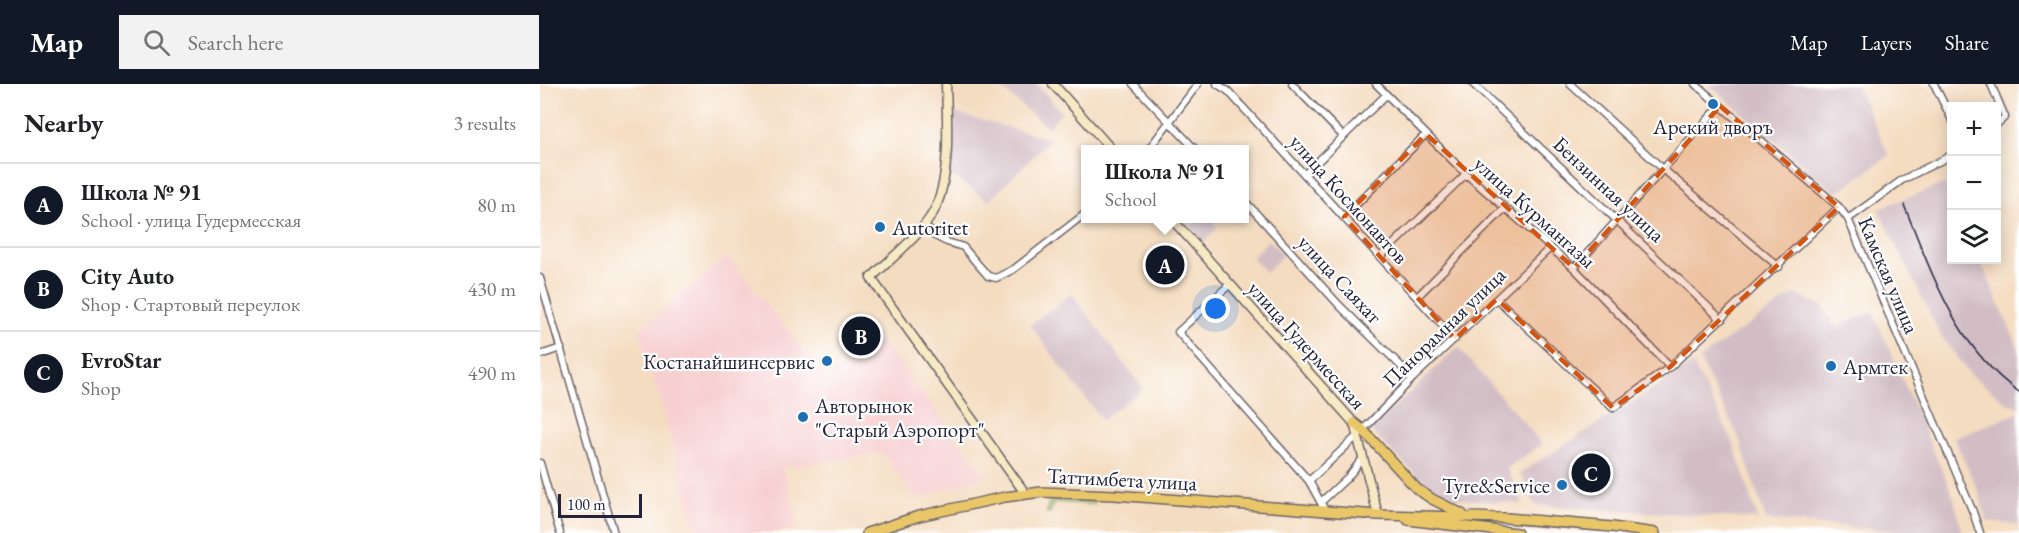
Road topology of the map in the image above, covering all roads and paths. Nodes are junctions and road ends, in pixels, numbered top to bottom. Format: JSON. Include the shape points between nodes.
{"nodes":[{"id":1,"x":946,"y":84,"type":"edge"},
{"id":2,"x":1053,"y":84,"type":"edge"},
{"id":3,"x":1133,"y":84,"type":"edge"},
{"id":4,"x":1198,"y":84,"type":"edge"},
{"id":5,"x":1217,"y":84,"type":"edge"},
{"id":6,"x":1292,"y":84,"type":"edge"},
{"id":7,"x":1376,"y":84,"type":"edge"},
{"id":8,"x":1473,"y":84,"type":"edge"},
{"id":9,"x":1570,"y":84,"type":"edge"},
{"id":10,"x":1695,"y":84,"type":"edge"},
{"id":11,"x":1934,"y":84,"type":"edge"},
{"id":12,"x":1991,"y":84,"type":"edge"},
{"id":13,"x":1386,"y":95,"type":"junction"},
{"id":14,"x":1999,"y":102,"type":"edge"},
{"id":15,"x":1720,"y":106,"type":"junction"},
{"id":16,"x":2001,"y":107,"type":"edge"},
{"id":17,"x":1947,"y":110,"type":"edge"},
{"id":18,"x":1169,"y":121,"type":"junction"},
{"id":19,"x":2001,"y":121,"type":"edge"},
{"id":20,"x":1426,"y":134,"type":"junction"},
{"id":21,"x":1343,"y":136,"type":"junction"},
{"id":22,"x":1108,"y":145,"type":"edge"},
{"id":23,"x":1152,"y":145,"type":"edge"},
{"id":24,"x":1191,"y":145,"type":"edge"},
{"id":25,"x":1950,"y":156,"type":"edge"},
{"id":26,"x":1663,"y":169,"type":"junction"},
{"id":27,"x":1305,"y":174,"type":"junction"},
{"id":28,"x":1466,"y":174,"type":"junction"},
{"id":29,"x":1249,"y":204,"type":"edge"},
{"id":30,"x":1839,"y":207,"type":"junction"},
{"id":31,"x":1504,"y":209,"type":"junction"},
{"id":32,"x":1081,"y":217,"type":"edge"},
{"id":33,"x":1344,"y":217,"type":"junction"},
{"id":34,"x":1848,"y":219,"type":"junction"},
{"id":35,"x":1618,"y":220,"type":"junction"},
{"id":36,"x":1175,"y":223,"type":"edge"},
{"id":37,"x":924,"y":225,"type":"junction"},
{"id":38,"x":1550,"y":248,"type":"junction"},
{"id":39,"x":1380,"y":257,"type":"junction"},
{"id":40,"x":1779,"y":267,"type":"junction"},
{"id":41,"x":1574,"y":268,"type":"junction"},
{"id":42,"x":540,"y":278,"type":"edge"},
{"id":43,"x":1229,"y":285,"type":"junction"},
{"id":44,"x":1417,"y":297,"type":"junction"},
{"id":45,"x":1497,"y":298,"type":"junction"},
{"id":46,"x":1722,"y":320,"type":"junction"},
{"id":47,"x":1455,"y":339,"type":"junction"},
{"id":48,"x":561,"y":348,"type":"junction"},
{"id":49,"x":540,"y":355,"type":"edge"},
{"id":50,"x":1670,"y":367,"type":"junction"},
{"id":51,"x":1413,"y":378,"type":"junction"},
{"id":52,"x":1354,"y":423,"type":"joint"},
{"id":53,"x":1360,"y":433,"type":"junction"},
{"id":54,"x":1363,"y":458,"type":"junction"},
{"id":55,"x":540,"y":463,"type":"edge"},
{"id":56,"x":1309,"y":481,"type":"junction"},
{"id":57,"x":1025,"y":493,"type":"junction"},
{"id":58,"x":1321,"y":502,"type":"junction"},
{"id":59,"x":1326,"y":512,"type":"junction"},
{"id":60,"x":1378,"y":515,"type":"junction"},
{"id":61,"x":1467,"y":516,"type":"junction"},
{"id":62,"x":1507,"y":518,"type":"junction"},
{"id":63,"x":1518,"y":519,"type":"junction"},
{"id":64,"x":1441,"y":525,"type":"junction"},
{"id":65,"x":560,"y":533,"type":"edge"},
{"id":66,"x":614,"y":533,"type":"edge"},
{"id":67,"x":867,"y":533,"type":"edge"},
{"id":68,"x":1451,"y":533,"type":"edge"},
{"id":69,"x":1514,"y":533,"type":"edge"},
{"id":70,"x":1655,"y":533,"type":"edge"},
{"id":71,"x":1980,"y":533,"type":"edge"}],
"edges":[{"from":1,"to":37,"type":"street","via":[[943,186]]},
{"from":2,"to":22,"type":"street"},
{"from":3,"to":18,"type":"street"},
{"from":4,"to":18,"type":"street"},
{"from":5,"to":27,"type":"street","name":"улица Космонавтов"},
{"from":6,"to":21,"type":"street"},
{"from":7,"to":13,"type":"street","name":"улица Курмангазы"},
{"from":8,"to":35,"type":"street","name":"Бензинная улица"},
{"from":9,"to":26,"type":"street"},
{"from":10,"to":15,"type":"street","name":"Камская улица"},
{"from":11,"to":17,"type":"street"},
{"from":12,"to":14,"type":"street"},
{"from":13,"to":20,"type":"street","name":"улица Курмангазы"},
{"from":13,"to":21,"type":"street"},
{"from":15,"to":26,"type":"street"},
{"from":15,"to":30,"type":"street","name":"Камская улица"},
{"from":16,"to":19,"type":"street","via":[[2005,117]]},
{"from":18,"to":23,"type":"street"},
{"from":18,"to":24,"type":"street"},
{"from":20,"to":28,"type":"street","name":"улица Курмангазы"},
{"from":20,"to":33,"type":"street"},
{"from":21,"to":27,"type":"street"},
{"from":25,"to":34,"type":"street","via":[[1902,180]]},
{"from":26,"to":35,"type":"street"},
{"from":26,"to":40,"type":"street"},
{"from":27,"to":33,"type":"street","name":"улица Космонавтов"},
{"from":28,"to":31,"type":"street","name":"улица Курмангазы"},
{"from":28,"to":39,"type":"street"},
{"from":29,"to":51,"type":"street","name":"улица Саяхат","via":[[1339,305]]},
{"from":30,"to":34,"type":"street","name":"Камская улица"},
{"from":30,"to":40,"type":"street"},
{"from":31,"to":38,"type":"street","name":"улица Курмангазы"},
{"from":31,"to":44,"type":"street"},
{"from":32,"to":37,"type":"street","via":[[1014,269],[996,278],[988,276],[963,247],[935,236]]},
{"from":33,"to":39,"type":"street","name":"улица Космонавтов"},
{"from":34,"to":71,"type":"street","name":"Камская улица"},
{"from":35,"to":41,"type":"street"},
{"from":35,"to":46,"type":"street","name":"Бензинная улица"},
{"from":36,"to":43,"type":"street","name":"улица Гудермесская"},
{"from":37,"to":57,"type":"street","via":[[871,278]]},
{"from":38,"to":41,"type":"street","name":"улица Курмангазы"},
{"from":38,"to":45,"type":"street","name":"Панорамная улица"},
{"from":39,"to":44,"type":"street","name":"улица Космонавтов"},
{"from":40,"to":46,"type":"street"},
{"from":41,"to":50,"type":"street","name":"улица Курмангазы"},
{"from":42,"to":48,"type":"street"},
{"from":43,"to":52,"type":"street","name":"улица Гудермесская"},
{"from":43,"to":56,"type":"street","via":[[1178,333]]},
{"from":44,"to":47,"type":"street","name":"улица Космонавтов"},
{"from":45,"to":47,"type":"street","name":"Панорамная улица"},
{"from":45,"to":50,"type":"street","via":[[1613,408]]},
{"from":46,"to":50,"type":"street"},
{"from":47,"to":51,"type":"street","name":"Панорамная улица"},
{"from":48,"to":49,"type":"street"},
{"from":48,"to":66,"type":"street"},
{"from":51,"to":53,"type":"street","name":"Панорамная улица"},
{"from":52,"to":53,"type":"main road"},
{"from":53,"to":54,"type":"street","name":"улица Гудермесская"},
{"from":53,"to":56,"type":"street","name":"Панорамная улица"},
{"from":53,"to":61,"type":"main road","via":[[1417,489]]},
{"from":54,"to":58,"type":"street"},
{"from":54,"to":60,"type":"street","name":"улица Гудермесская"},
{"from":55,"to":65,"type":"street"},
{"from":56,"to":58,"type":"street"},
{"from":57,"to":59,"type":"main road","name":"Таттимбета улица","via":[[1107,495]]},
{"from":57,"to":67,"type":"main road","name":"Таттимбета улица","via":[[919,516]]},
{"from":58,"to":59,"type":"street"},
{"from":59,"to":60,"type":"main road","name":"Таттимбета улица"},
{"from":60,"to":61,"type":"main road"},
{"from":60,"to":64,"type":"main road"},
{"from":61,"to":62,"type":"main road"},
{"from":62,"to":63,"type":"main road"},
{"from":62,"to":69,"type":"main road"},
{"from":63,"to":69,"type":"main road"},
{"from":63,"to":70,"type":"main road"},
{"from":64,"to":68,"type":"main road"},
{"from":64,"to":69,"type":"main road"}]}
